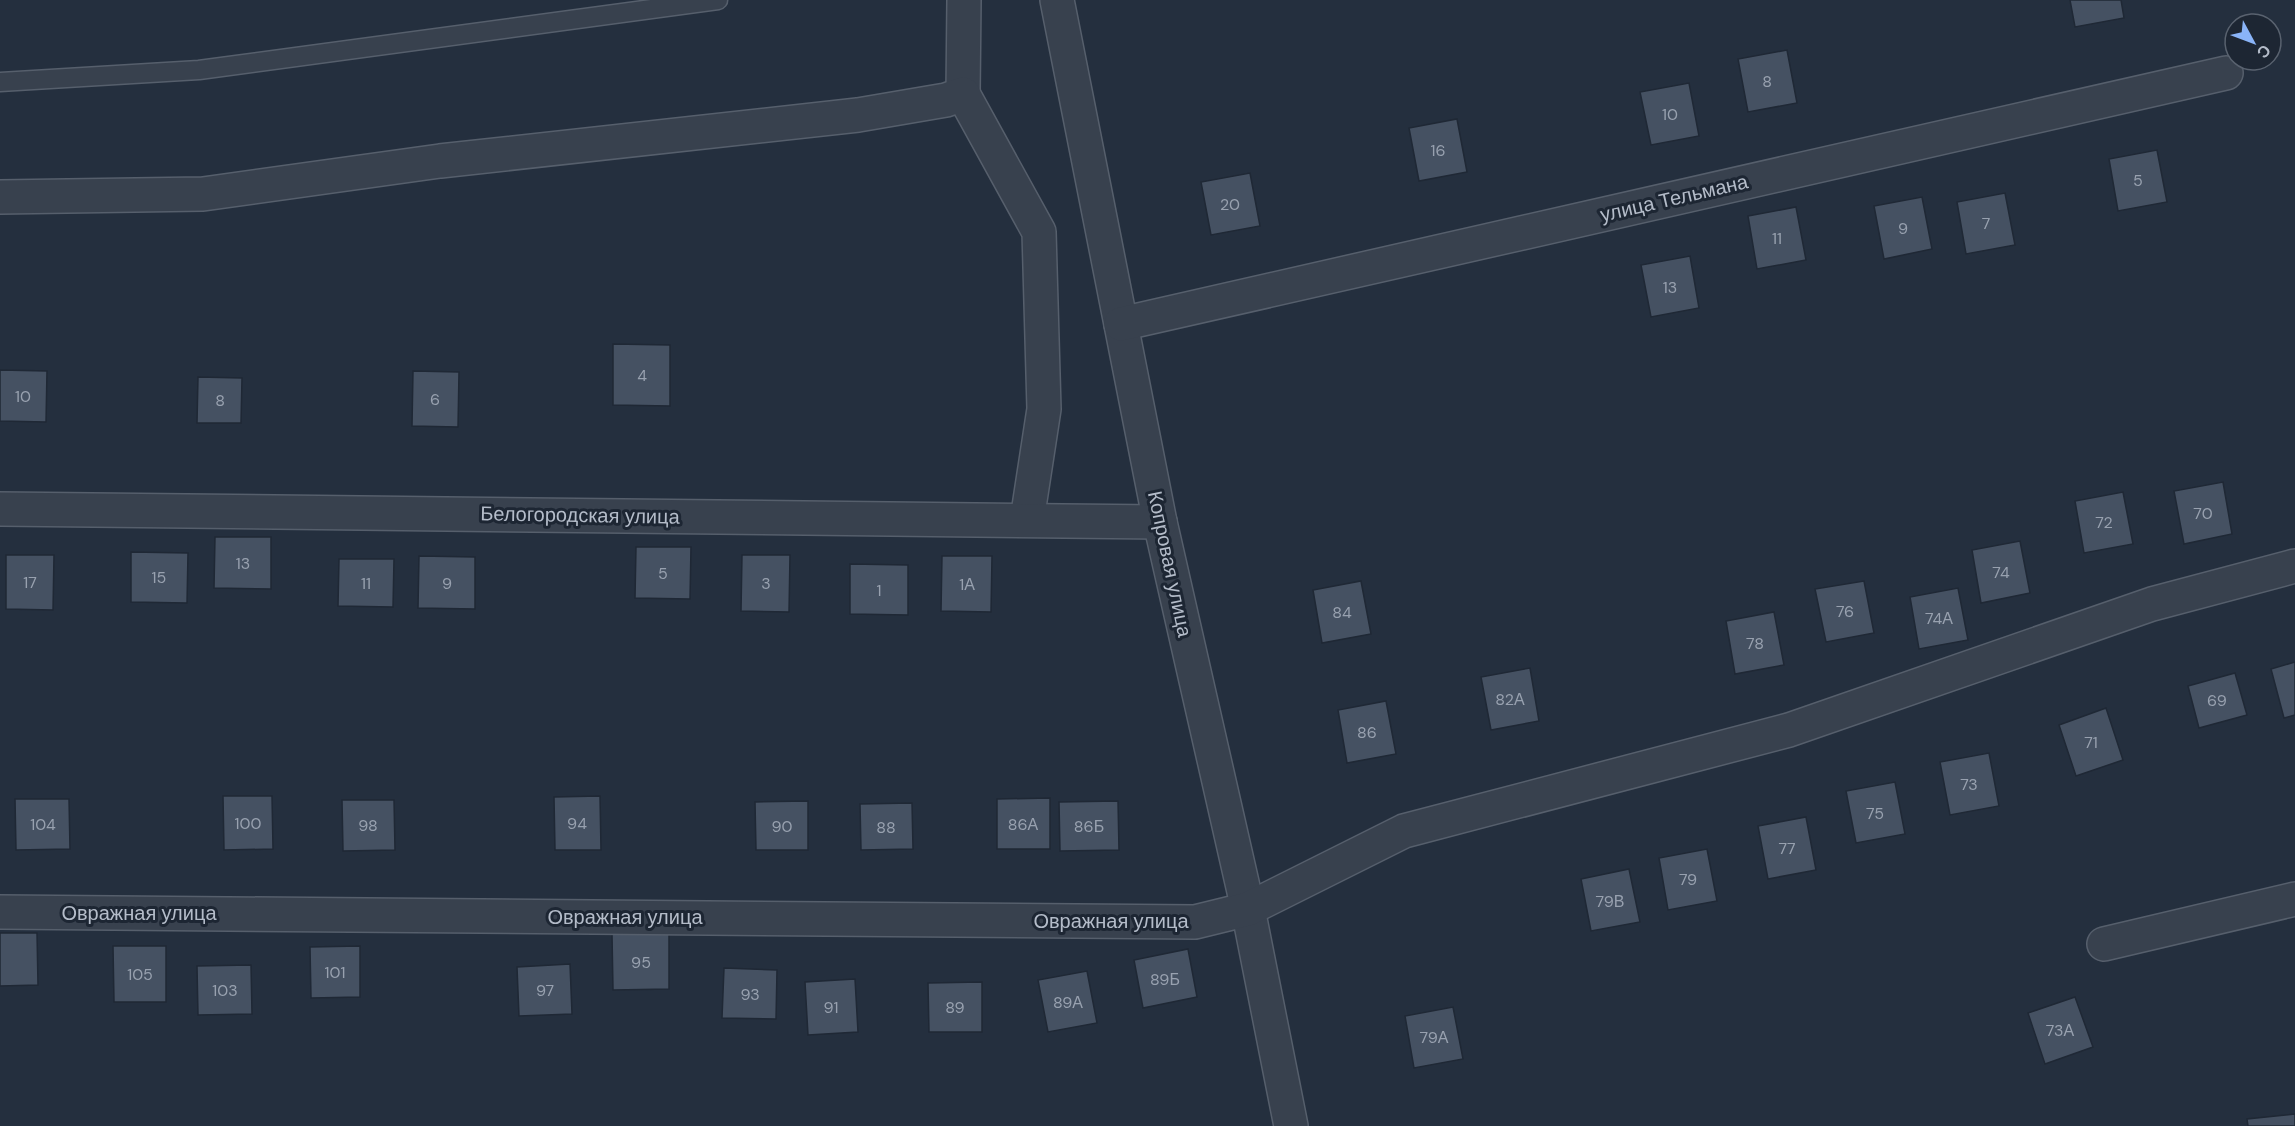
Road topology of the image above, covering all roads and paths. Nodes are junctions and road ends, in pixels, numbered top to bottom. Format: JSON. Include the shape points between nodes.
{"nodes":[{"id":1,"x":718,"y":0,"type":"edge"},
{"id":2,"x":964,"y":0,"type":"edge"},
{"id":3,"x":1057,"y":0,"type":"edge"},
{"id":4,"x":2226,"y":73,"type":"dead end"},
{"id":5,"x":0,"y":82,"type":"edge"},
{"id":6,"x":963,"y":94,"type":"junction"},
{"id":7,"x":0,"y":197,"type":"edge"},
{"id":8,"x":1121,"y":324,"type":"junction"},
{"id":9,"x":0,"y":509,"type":"edge"},
{"id":10,"x":1027,"y":520,"type":"junction"},
{"id":11,"x":1160,"y":522,"type":"junction"},
{"id":12,"x":2295,"y":566,"type":"edge"},
{"id":13,"x":2295,"y":899,"type":"edge"},
{"id":14,"x":1248,"y":909,"type":"junction"},
{"id":15,"x":0,"y":912,"type":"edge"},
{"id":16,"x":2104,"y":944,"type":"dead end"},
{"id":17,"x":1291,"y":1126,"type":"edge"}],
"edges":[{"from":1,"to":5,"type":"lane","via":[[199,70]]},
{"from":2,"to":6,"type":"street"},
{"from":3,"to":8,"type":"street","name":"Копровая улица"},
{"from":4,"to":8,"type":"street","name":"улица Тельмана"},
{"from":6,"to":7,"type":"street","via":[[858,115],[440,161],[203,194]]},
{"from":6,"to":10,"type":"street","via":[[1039,232],[1044,409]]},
{"from":8,"to":11,"type":"street","name":"Копровая улица"},
{"from":9,"to":10,"type":"street","name":"Белогородская улица"},
{"from":10,"to":11,"type":"street","name":"Белогородская улица"},
{"from":11,"to":14,"type":"street","name":"Копровая улица"},
{"from":12,"to":14,"type":"street","name":"Овражная улица","via":[[2152,604],[1789,730],[1404,831]]},
{"from":13,"to":16,"type":"street"},
{"from":14,"to":15,"type":"street","name":"Овражная улица","via":[[1195,922]]},
{"from":14,"to":17,"type":"street","name":"Копровая улица"}]}
